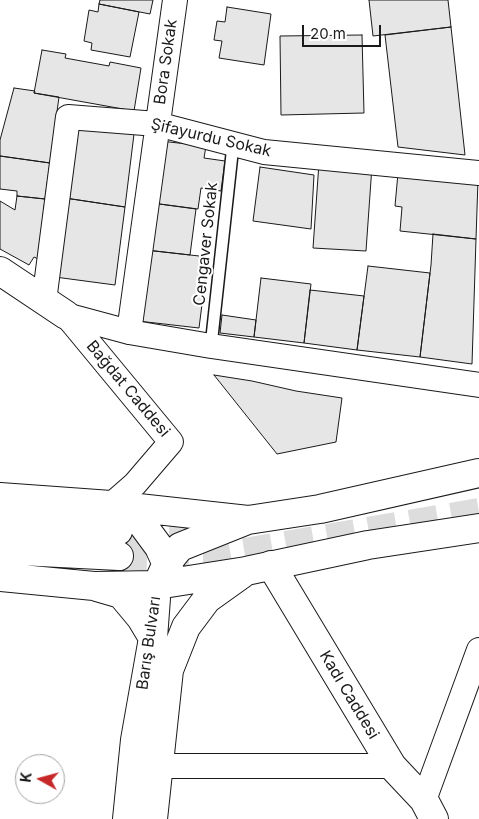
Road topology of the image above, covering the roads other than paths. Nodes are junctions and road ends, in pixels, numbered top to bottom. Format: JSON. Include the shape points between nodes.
{"nodes":[{"id":1,"x":175,"y":0,"type":"edge"},
{"id":2,"x":157,"y":124,"type":"junction"},
{"id":3,"x":233,"y":145,"type":"junction"},
{"id":4,"x":479,"y":173,"type":"edge"},
{"id":5,"x":0,"y":271,"type":"edge"},
{"id":6,"x":55,"y":308,"type":"junction"},
{"id":7,"x":129,"y":332,"type":"junction"},
{"id":8,"x":211,"y":346,"type":"junction"},
{"id":9,"x":479,"y":385,"type":"edge"},
{"id":10,"x":479,"y":473,"type":"edge"},
{"id":11,"x":0,"y":497,"type":"edge"},
{"id":12,"x":111,"y":505,"type":"junction"},
{"id":13,"x":248,"y":520,"type":"junction"},
{"id":14,"x":0,"y":522,"type":"edge"},
{"id":15,"x":479,"y":528,"type":"edge"},
{"id":16,"x":0,"y":550,"type":"edge"},
{"id":17,"x":259,"y":568,"type":"junction"},
{"id":18,"x":0,"y":577,"type":"edge"},
{"id":19,"x":165,"y":577,"type":"junction"},
{"id":20,"x":94,"y":586,"type":"junction"},
{"id":21,"x":152,"y":638,"type":"junction"},
{"id":22,"x":479,"y":650,"type":"edge"},
{"id":23,"x":169,"y":670,"type":"junction"},
{"id":24,"x":159,"y":766,"type":"junction"},
{"id":25,"x":392,"y":766,"type":"junction"},
{"id":26,"x":429,"y":810,"type":"edge"},
{"id":27,"x":127,"y":819,"type":"edge"},
{"id":28,"x":153,"y":819,"type":"edge"}],
"edges":[{"from":1,"to":2,"type":"street","name":"Bora Sokak"},
{"from":2,"to":3,"type":"street","name":"Şifayurdu Sokak"},
{"from":2,"to":6,"type":"street","name":"Şifayurdu Sokak","via":[[68,117]]},
{"from":2,"to":7,"type":"street","name":"Bora Sokak"},
{"from":3,"to":4,"type":"street","name":"Şifayurdu Sokak","via":[[264,152]]},
{"from":3,"to":8,"type":"lane","name":"Cengaver Sokak"},
{"from":5,"to":6,"type":"main road"},
{"from":6,"to":7,"type":"street"},
{"from":6,"to":12,"type":"street","name":"Bağdat Caddesi","via":[[171,442],[136,484]]},
{"from":7,"to":8,"type":"street"},
{"from":8,"to":9,"type":"street"},
{"from":10,"to":13,"type":"main road","via":[[320,509]]},
{"from":11,"to":12,"type":"main road"},
{"from":12,"to":13,"type":"main road"},
{"from":12,"to":19,"type":"main road","via":[[142,524],[159,547]]},
{"from":13,"to":19,"type":"main road","via":[[180,547]]},
{"from":14,"to":16,"type":"main road","via":[[119,543]]},
{"from":15,"to":17,"type":"main road"},
{"from":17,"to":19,"type":"main road"},
{"from":17,"to":23,"type":"main road","name":"Barış Bulvarı","via":[[207,600],[186,627]]},
{"from":17,"to":25,"type":"main road","name":"Kadı Caddesi"},
{"from":18,"to":20,"type":"main road"},
{"from":19,"to":20,"type":"main road"},
{"from":19,"to":21,"type":"main road","name":"Barış Bulvarı"},
{"from":19,"to":23,"type":"main road"},
{"from":20,"to":21,"type":"main road","via":[[121,594],[141,618]]},
{"from":21,"to":27,"type":"main road","name":"Barış Bulvarı","via":[[135,740]]},
{"from":22,"to":26,"type":"street"},
{"from":23,"to":24,"type":"main road","name":"Barış Bulvarı"},
{"from":24,"to":25,"type":"street"},
{"from":24,"to":28,"type":"main road","name":"Barış Bulvarı"},
{"from":25,"to":26,"type":"main road","name":"Kadı Caddesi"}]}
